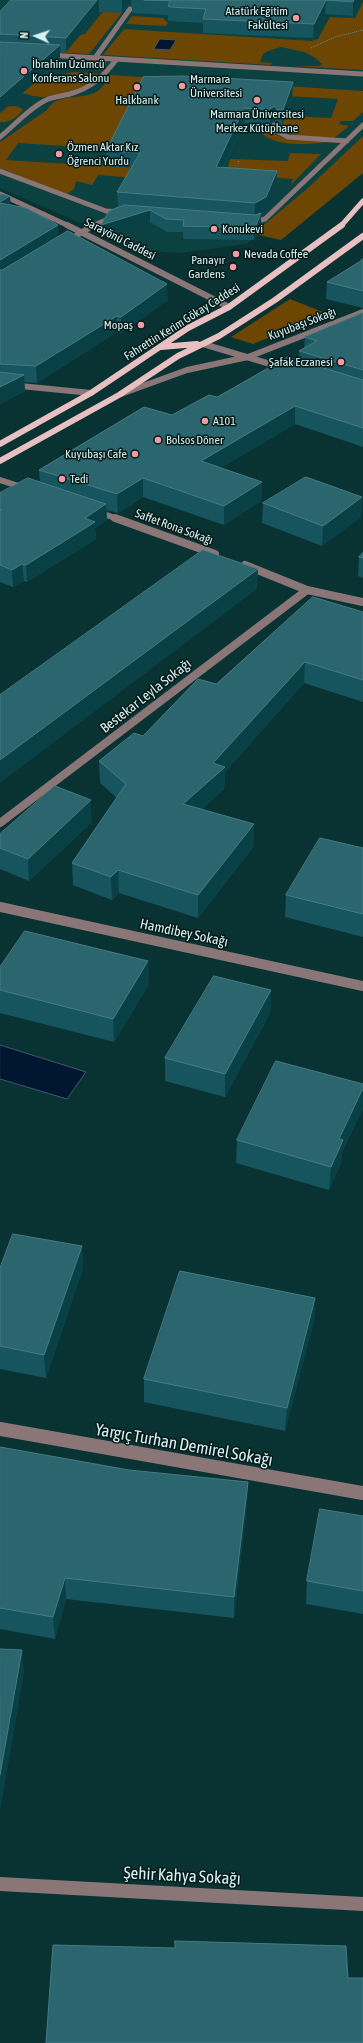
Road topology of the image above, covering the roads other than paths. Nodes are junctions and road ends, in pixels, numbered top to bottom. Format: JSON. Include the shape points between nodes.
{"nodes":[{"id":1,"x":130,"y":9,"type":"dead end"},
{"id":2,"x":42,"y":53,"type":"edge"},
{"id":3,"x":96,"y":56,"type":"junction"},
{"id":4,"x":116,"y":60,"type":"junction"},
{"id":5,"x":363,"y":70,"type":"edge"},
{"id":6,"x":363,"y":74,"type":"edge"},
{"id":7,"x":274,"y":125,"type":"edge"},
{"id":8,"x":363,"y":125,"type":"edge"},
{"id":9,"x":0,"y":137,"type":"edge"},
{"id":10,"x":347,"y":141,"type":"junction"},
{"id":11,"x":0,"y":171,"type":"edge"},
{"id":12,"x":0,"y":194,"type":"edge"},
{"id":13,"x":363,"y":200,"type":"edge"},
{"id":14,"x":240,"y":223,"type":"edge"},
{"id":15,"x":82,"y":232,"type":"junction"},
{"id":16,"x":363,"y":236,"type":"edge"},
{"id":17,"x":68,"y":240,"type":"edge"},
{"id":18,"x":229,"y":307,"type":"junction"},
{"id":19,"x":363,"y":312,"type":"edge"},
{"id":20,"x":203,"y":344,"type":"junction"},
{"id":21,"x":160,"y":347,"type":"junction"},
{"id":22,"x":248,"y":357,"type":"junction"},
{"id":23,"x":291,"y":370,"type":"edge"},
{"id":24,"x":0,"y":384,"type":"edge"},
{"id":25,"x":92,"y":392,"type":"junction"},
{"id":26,"x":119,"y":394,"type":"junction"},
{"id":27,"x":0,"y":444,"type":"edge"},
{"id":28,"x":0,"y":461,"type":"edge"},
{"id":29,"x":0,"y":480,"type":"edge"},
{"id":30,"x":37,"y":492,"type":"edge"},
{"id":31,"x":88,"y":508,"type":"edge"},
{"id":32,"x":220,"y":556,"type":"edge"},
{"id":33,"x":235,"y":562,"type":"edge"},
{"id":34,"x":307,"y":590,"type":"junction"},
{"id":35,"x":363,"y":602,"type":"edge"},
{"id":36,"x":0,"y":823,"type":"edge"},
{"id":37,"x":0,"y":907,"type":"edge"},
{"id":38,"x":363,"y":986,"type":"edge"},
{"id":39,"x":0,"y":1429,"type":"edge"},
{"id":40,"x":363,"y":1493,"type":"edge"},
{"id":41,"x":0,"y":1884,"type":"edge"},
{"id":42,"x":363,"y":1904,"type":"edge"}],
"edges":[{"from":1,"to":3,"type":"street"},
{"from":2,"to":3,"type":"street"},
{"from":3,"to":4,"type":"street"},
{"from":3,"to":5,"type":"street"},
{"from":4,"to":6,"type":"street"},
{"from":4,"to":9,"type":"street","via":[[94,86],[48,99]]},
{"from":7,"to":10,"type":"street","via":[[273,130],[288,137]]},
{"from":8,"to":10,"type":"street"},
{"from":10,"to":14,"type":"street","via":[[265,219]]},
{"from":11,"to":15,"type":"street","via":[[106,211],[125,213],[88,227]]},
{"from":12,"to":15,"type":"street","name":"Sarayönü Caddesi"},
{"from":13,"to":18,"type":"main road","name":"Fahrettin Kerim Gökay Caddesi","via":[[342,225]]},
{"from":15,"to":17,"type":"street"},
{"from":15,"to":18,"type":"street","name":"Sarayönü Caddesi"},
{"from":16,"to":20,"type":"main road","name":"Fahrettin Kerim Gökay Caddesi","via":[[275,300]]},
{"from":18,"to":21,"type":"main road","name":"Fahrettin Kerim Gökay Caddesi","via":[[188,328]]},
{"from":19,"to":22,"type":"street","name":"Kuyubaşı Sokağı"},
{"from":20,"to":21,"type":"main road"},
{"from":20,"to":22,"type":"street"},
{"from":20,"to":26,"type":"main road","name":"Fahrettin Kerim Gökay Caddesi","via":[[178,356]]},
{"from":21,"to":25,"type":"main road","name":"Fahrettin Kerim Gökay Caddesi"},
{"from":22,"to":23,"type":"street"},
{"from":22,"to":26,"type":"street","name":"Kuyubaşı Sokağı","via":[[187,370]]},
{"from":24,"to":25,"type":"street"},
{"from":25,"to":27,"type":"main road","name":"Fahrettin Kerim Gökay Caddesi"},
{"from":26,"to":28,"type":"main road","name":"Fahrettin Kerim Gökay Caddesi"},
{"from":29,"to":30,"type":"street"},
{"from":31,"to":32,"type":"street","name":"Saffet Rona Sokağı"},
{"from":33,"to":34,"type":"street"},
{"from":34,"to":35,"type":"street"},
{"from":34,"to":36,"type":"street","name":"Bestekar Leyla Sokağı"},
{"from":37,"to":38,"type":"street","name":"Hamdibey Sokağı"},
{"from":39,"to":40,"type":"street","name":"Yargıç Turhan Demirel Sokağı"},
{"from":41,"to":42,"type":"street","name":"Şehir Kahya Sokağı"}]}
